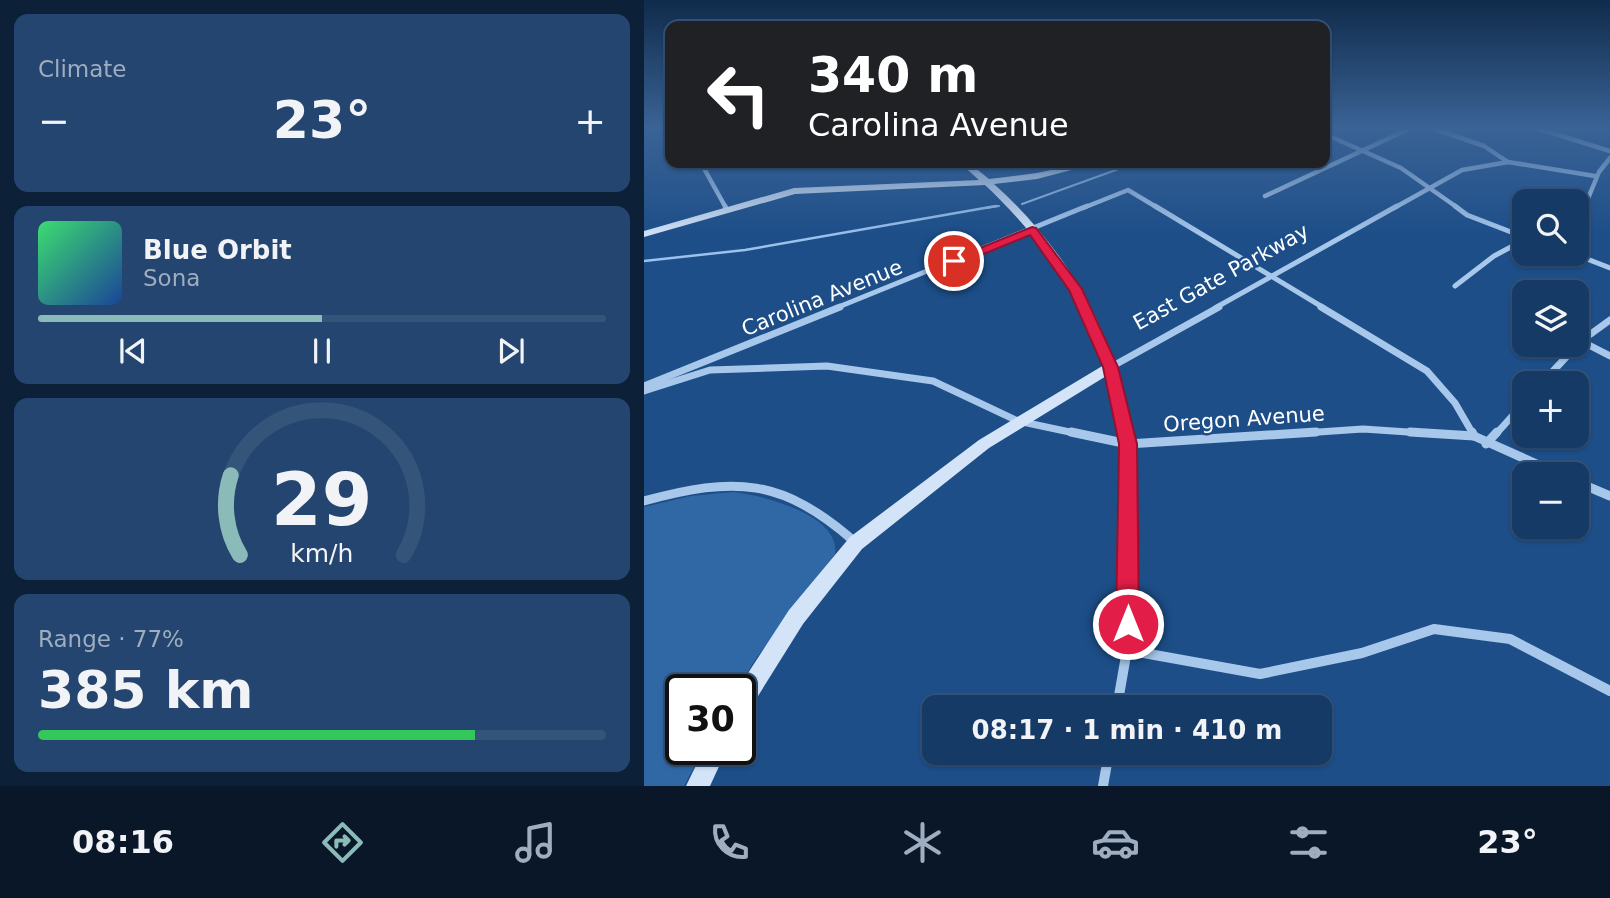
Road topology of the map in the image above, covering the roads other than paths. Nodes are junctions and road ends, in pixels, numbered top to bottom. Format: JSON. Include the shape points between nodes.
{"nodes":[{"id":1,"x":1394,"y":164,"type":"edge"},
{"id":2,"x":1498,"y":164,"type":"edge"},
{"id":3,"x":1518,"y":164,"type":"edge"},
{"id":4,"x":1605,"y":164,"type":"edge"},
{"id":5,"x":704,"y":168,"type":"edge"},
{"id":6,"x":971,"y":168,"type":"edge"},
{"id":7,"x":1070,"y":168,"type":"edge"},
{"id":8,"x":1326,"y":168,"type":"edge"},
{"id":9,"x":1595,"y":176,"type":"junction"},
{"id":10,"x":989,"y":182,"type":"junction"},
{"id":11,"x":1428,"y":189,"type":"junction"},
{"id":12,"x":1265,"y":196,"type":"dead end"},
{"id":13,"x":1589,"y":204,"type":"edge"},
{"id":14,"x":726,"y":209,"type":"junction"},
{"id":15,"x":1032,"y":230,"type":"junction"},
{"id":16,"x":644,"y":233,"type":"edge"},
{"id":17,"x":1512,"y":233,"type":"edge"},
{"id":18,"x":1512,"y":245,"type":"edge"},
{"id":19,"x":1589,"y":260,"type":"edge"},
{"id":20,"x":1610,"y":268,"type":"edge"},
{"id":21,"x":1270,"y":278,"type":"junction"},
{"id":22,"x":1455,"y":286,"type":"dead end"},
{"id":23,"x":1610,"y":320,"type":"edge"},
{"id":24,"x":1589,"y":335,"type":"edge"},
{"id":25,"x":1589,"y":345,"type":"edge"},
{"id":26,"x":1610,"y":356,"type":"edge"},
{"id":27,"x":1566,"y":357,"type":"edge"},
{"id":28,"x":1111,"y":367,"type":"junction"},
{"id":29,"x":1553,"y":371,"type":"edge"},
{"id":30,"x":644,"y":389,"type":"edge"},
{"id":31,"x":1512,"y":415,"type":"edge"},
{"id":32,"x":1017,"y":421,"type":"junction"},
{"id":33,"x":1474,"y":436,"type":"junction"},
{"id":34,"x":1486,"y":443,"type":"junction"},
{"id":35,"x":1128,"y":444,"type":"junction"},
{"id":36,"x":1531,"y":462,"type":"edge"},
{"id":37,"x":1589,"y":487,"type":"edge"},
{"id":38,"x":1610,"y":496,"type":"edge"},
{"id":39,"x":644,"y":501,"type":"edge"},
{"id":40,"x":856,"y":543,"type":"junction"},
{"id":41,"x":1128,"y":650,"type":"junction"},
{"id":42,"x":756,"y":679,"type":"edge"},
{"id":43,"x":1610,"y":691,"type":"edge"},
{"id":44,"x":1119,"y":695,"type":"edge"},
{"id":45,"x":708,"y":765,"type":"edge"},
{"id":46,"x":1107,"y":765,"type":"edge"},
{"id":47,"x":698,"y":786,"type":"edge"},
{"id":48,"x":1103,"y":786,"type":"edge"}],
"edges":[{"from":1,"to":11,"type":"street"},
{"from":2,"to":11,"type":"street","name":"East Gate Parkway","via":[[1462,170]]},
{"from":3,"to":9,"type":"street","name":"East Gate Parkway"},
{"from":4,"to":9,"type":"street"},
{"from":5,"to":14,"type":"street"},
{"from":6,"to":10,"type":"street"},
{"from":7,"to":10,"type":"street"},
{"from":8,"to":12,"type":"street"},
{"from":9,"to":13,"type":"street"},
{"from":10,"to":14,"type":"street","via":[[816,188]]},
{"from":10,"to":15,"type":"street"},
{"from":11,"to":17,"type":"street","via":[[1467,215]]},
{"from":11,"to":21,"type":"street","name":"East Gate Parkway"},
{"from":14,"to":16,"type":"street"},
{"from":15,"to":21,"type":"street","name":"Carolina Avenue","via":[[1128,190]]},
{"from":15,"to":28,"type":"street","via":[[1075,289]]},
{"from":15,"to":30,"type":"street","name":"Carolina Avenue"},
{"from":18,"to":22,"type":"street"},
{"from":19,"to":20,"type":"street"},
{"from":21,"to":28,"type":"street","name":"East Gate Parkway"},
{"from":21,"to":33,"type":"street","via":[[1427,370],[1455,403]]},
{"from":23,"to":24,"type":"street"},
{"from":25,"to":26,"type":"street"},
{"from":27,"to":29,"type":"street"},
{"from":28,"to":32,"type":"street","name":"East Gate Parkway"},
{"from":28,"to":35,"type":"street"},
{"from":30,"to":32,"type":"street","name":"Oregon Avenue","via":[[710,370],[827,366],[933,381]]},
{"from":31,"to":34,"type":"street"},
{"from":32,"to":35,"type":"street","name":"Oregon Avenue"},
{"from":32,"to":40,"type":"street","name":"East Gate Parkway"},
{"from":33,"to":34,"type":"street","name":"Oregon Avenue"},
{"from":33,"to":35,"type":"street","name":"Oregon Avenue","via":[[1363,429]]},
{"from":34,"to":36,"type":"street","name":"Oregon Avenue"},
{"from":35,"to":41,"type":"street"},
{"from":37,"to":38,"type":"street"},
{"from":39,"to":40,"type":"street","via":[[714,484],[752,485],[799,499]]},
{"from":40,"to":42,"type":"street","name":"East Gate Parkway","via":[[796,617]]},
{"from":41,"to":43,"type":"street","via":[[1260,674],[1362,653],[1434,629],[1510,639]]},
{"from":41,"to":44,"type":"street"},
{"from":45,"to":47,"type":"street"},
{"from":46,"to":48,"type":"street"}]}
